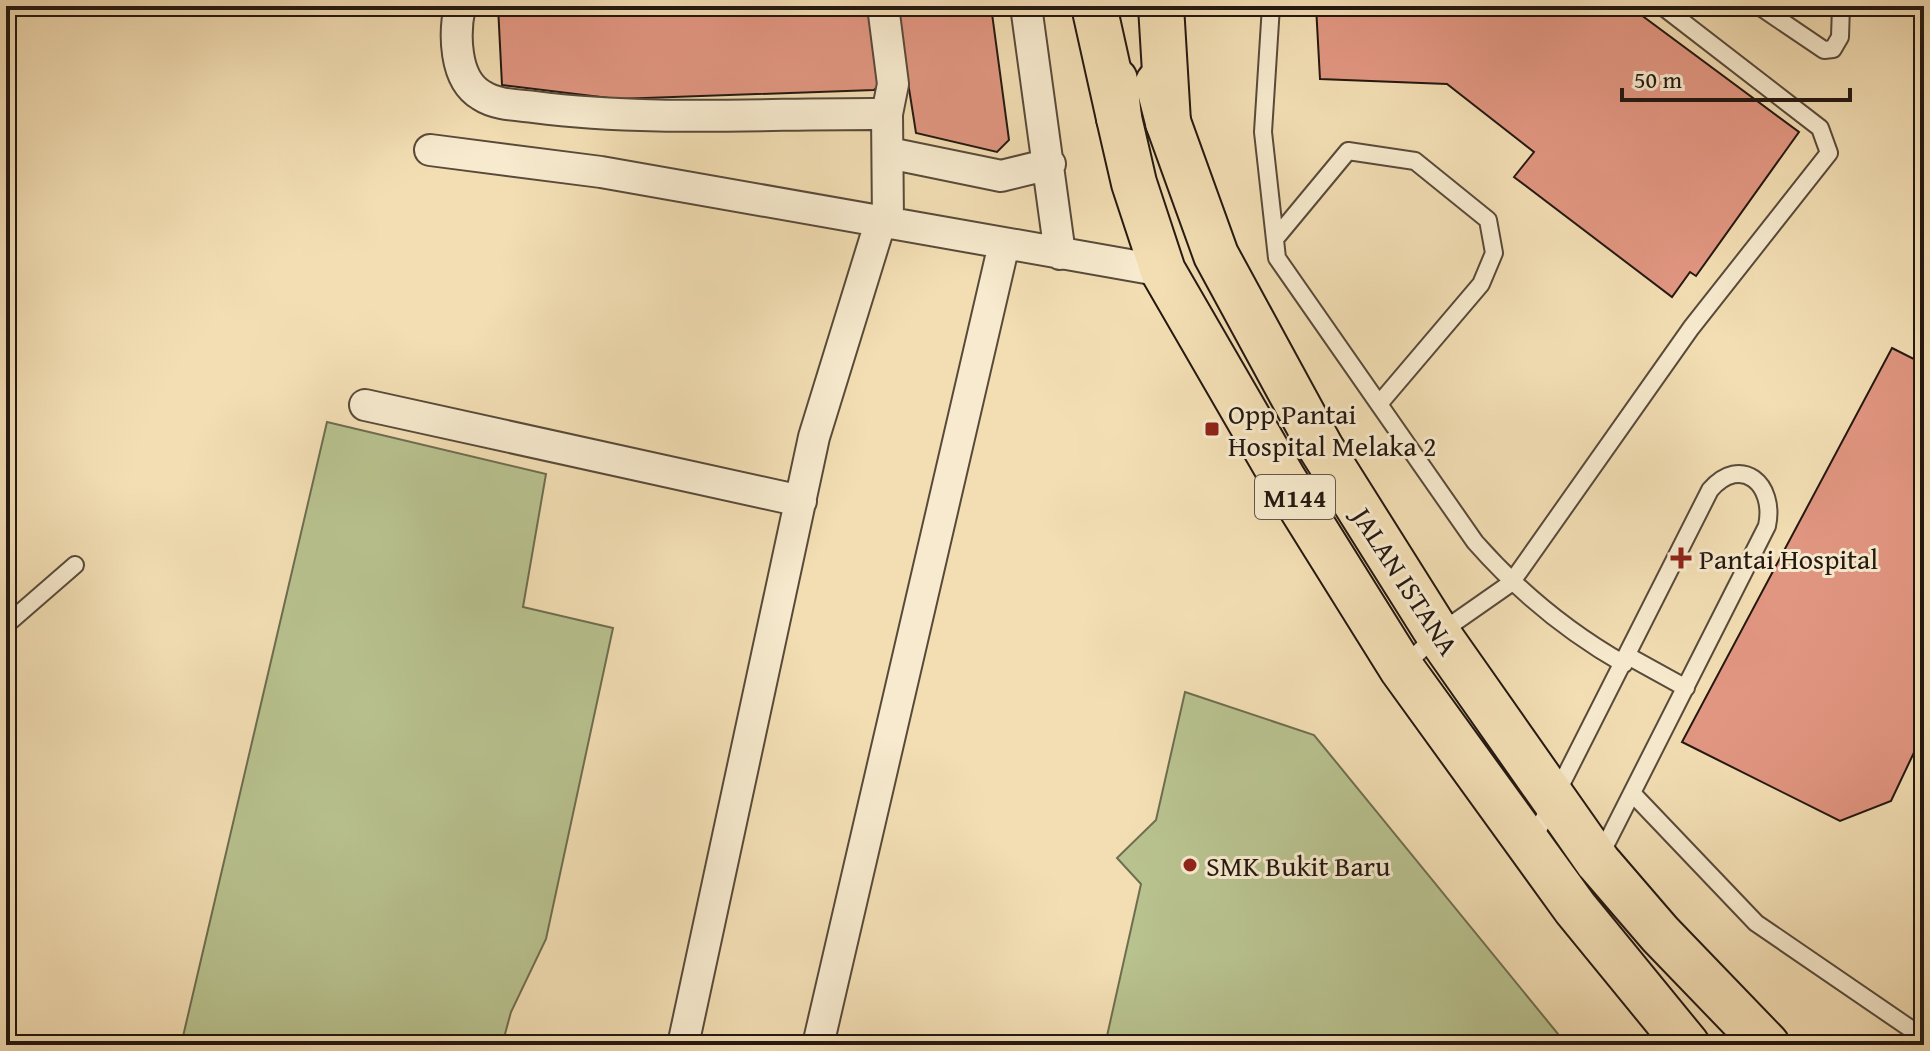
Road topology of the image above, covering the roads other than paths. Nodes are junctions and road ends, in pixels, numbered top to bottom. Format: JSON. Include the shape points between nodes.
{"nodes":[{"id":1,"x":460,"y":6,"type":"edge"},
{"id":2,"x":883,"y":6,"type":"edge"},
{"id":3,"x":1026,"y":6,"type":"edge"},
{"id":4,"x":1094,"y":6,"type":"edge"},
{"id":5,"x":1108,"y":6,"type":"edge"},
{"id":6,"x":1146,"y":6,"type":"edge"},
{"id":7,"x":1161,"y":6,"type":"edge"},
{"id":8,"x":1271,"y":6,"type":"edge"},
{"id":9,"x":1662,"y":6,"type":"edge"},
{"id":10,"x":1759,"y":6,"type":"edge"},
{"id":11,"x":1841,"y":6,"type":"edge"},
{"id":12,"x":887,"y":114,"type":"junction"},
{"id":13,"x":1119,"y":118,"type":"junction"},
{"id":14,"x":1168,"y":122,"type":"junction"},
{"id":15,"x":430,"y":150,"type":"dead end"},
{"id":16,"x":889,"y":153,"type":"junction"},
{"id":17,"x":1050,"y":164,"type":"junction"},
{"id":18,"x":884,"y":221,"type":"junction"},
{"id":19,"x":1275,"y":239,"type":"junction"},
{"id":20,"x":1004,"y":244,"type":"junction"},
{"id":21,"x":1060,"y":254,"type":"junction"},
{"id":22,"x":1163,"y":271,"type":"junction"},
{"id":23,"x":1379,"y":404,"type":"junction"},
{"id":24,"x":365,"y":405,"type":"dead end"},
{"id":25,"x":801,"y":501,"type":"junction"},
{"id":26,"x":75,"y":565,"type":"dead end"},
{"id":27,"x":1511,"y":583,"type":"junction"},
{"id":28,"x":6,"y":625,"type":"edge"},
{"id":29,"x":1438,"y":634,"type":"junction"},
{"id":30,"x":1626,"y":660,"type":"junction"},
{"id":31,"x":1402,"y":669,"type":"junction"},
{"id":32,"x":1686,"y":688,"type":"junction"},
{"id":33,"x":1632,"y":793,"type":"junction"},
{"id":34,"x":1555,"y":801,"type":"junction"},
{"id":35,"x":1530,"y":846,"type":"junction"},
{"id":36,"x":1598,"y":862,"type":"junction"},
{"id":37,"x":1660,"y":934,"type":"junction"},
{"id":38,"x":1924,"y":1038,"type":"edge"},
{"id":39,"x":683,"y":1045,"type":"edge"},
{"id":40,"x":818,"y":1045,"type":"edge"},
{"id":41,"x":1687,"y":1045,"type":"edge"},
{"id":42,"x":1730,"y":1045,"type":"edge"},
{"id":43,"x":1767,"y":1045,"type":"edge"}],
"edges":[{"from":1,"to":12,"type":"street","via":[[455,30],[465,78],[480,95],[500,102],[580,113]]},
{"from":2,"to":12,"type":"street","via":[[893,84]]},
{"from":3,"to":17,"type":"street"},
{"from":4,"to":13,"type":"main road"},
{"from":5,"to":13,"type":"main road","name":"JALAN ISTANA","number":"M144"},
{"from":6,"to":14,"type":"main road","name":"JALAN ISTANA","number":"M144","via":[[1151,59]]},
{"from":7,"to":14,"type":"main road"},
{"from":8,"to":19,"type":"lane","via":[[1263,132]]},
{"from":9,"to":27,"type":"lane","via":[[1820,128],[1829,153],[1691,328]]},
{"from":10,"to":11,"type":"lane","via":[[1824,50],[1833,49],[1840,37]]},
{"from":12,"to":16,"type":"street"},
{"from":13,"to":22,"type":"main road","name":"JALAN ISTANA","number":"M144"},
{"from":14,"to":29,"type":"main road","name":"JALAN ISTANA","number":"M144","via":[[1216,255],[1321,448]]},
{"from":15,"to":18,"type":"street","via":[[601,172]]},
{"from":16,"to":17,"type":"street","via":[[1001,176]]},
{"from":16,"to":18,"type":"street"},
{"from":17,"to":21,"type":"street"},
{"from":18,"to":20,"type":"street"},
{"from":18,"to":25,"type":"street","via":[[814,437]]},
{"from":19,"to":23,"type":"lane","via":[[1277,258]]},
{"from":19,"to":23,"type":"lane","via":[[1348,151],[1415,161],[1488,220],[1494,253],[1481,284]]},
{"from":20,"to":21,"type":"street"},
{"from":20,"to":40,"type":"street"},
{"from":21,"to":22,"type":"street"},
{"from":22,"to":31,"type":"main road","name":"JALAN ISTANA","number":"M144"},
{"from":23,"to":27,"type":"lane","via":[[1475,542]]},
{"from":24,"to":25,"type":"street"},
{"from":25,"to":39,"type":"street"},
{"from":26,"to":28,"type":"lane"},
{"from":27,"to":29,"type":"lane"},
{"from":27,"to":30,"type":"lane","via":[[1583,641]]},
{"from":29,"to":31,"type":"lane"},
{"from":29,"to":34,"type":"main road","name":"JALAN ISTANA","number":"M144"},
{"from":30,"to":32,"type":"lane"},
{"from":30,"to":32,"type":"lane","via":[[1710,490],[1730,475],[1745,474],[1761,483],[1768,496],[1767,526]]},
{"from":30,"to":34,"type":"lane"},
{"from":31,"to":35,"type":"main road","name":"JALAN ISTANA","number":"M144"},
{"from":32,"to":33,"type":"lane"},
{"from":33,"to":36,"type":"lane"},
{"from":33,"to":38,"type":"lane","via":[[1756,923]]},
{"from":34,"to":35,"type":"lane"},
{"from":34,"to":36,"type":"main road","name":"JALAN ISTANA","number":"M144"},
{"from":35,"to":41,"type":"main road","name":"JALAN ISTANA","number":"M144"},
{"from":36,"to":37,"type":"main road","name":"JALAN ISTANA","number":"M144"},
{"from":37,"to":42,"type":"main road","via":[[1712,1028]]},
{"from":37,"to":43,"type":"main road","name":"JALAN ISTANA","number":"M144"}]}
